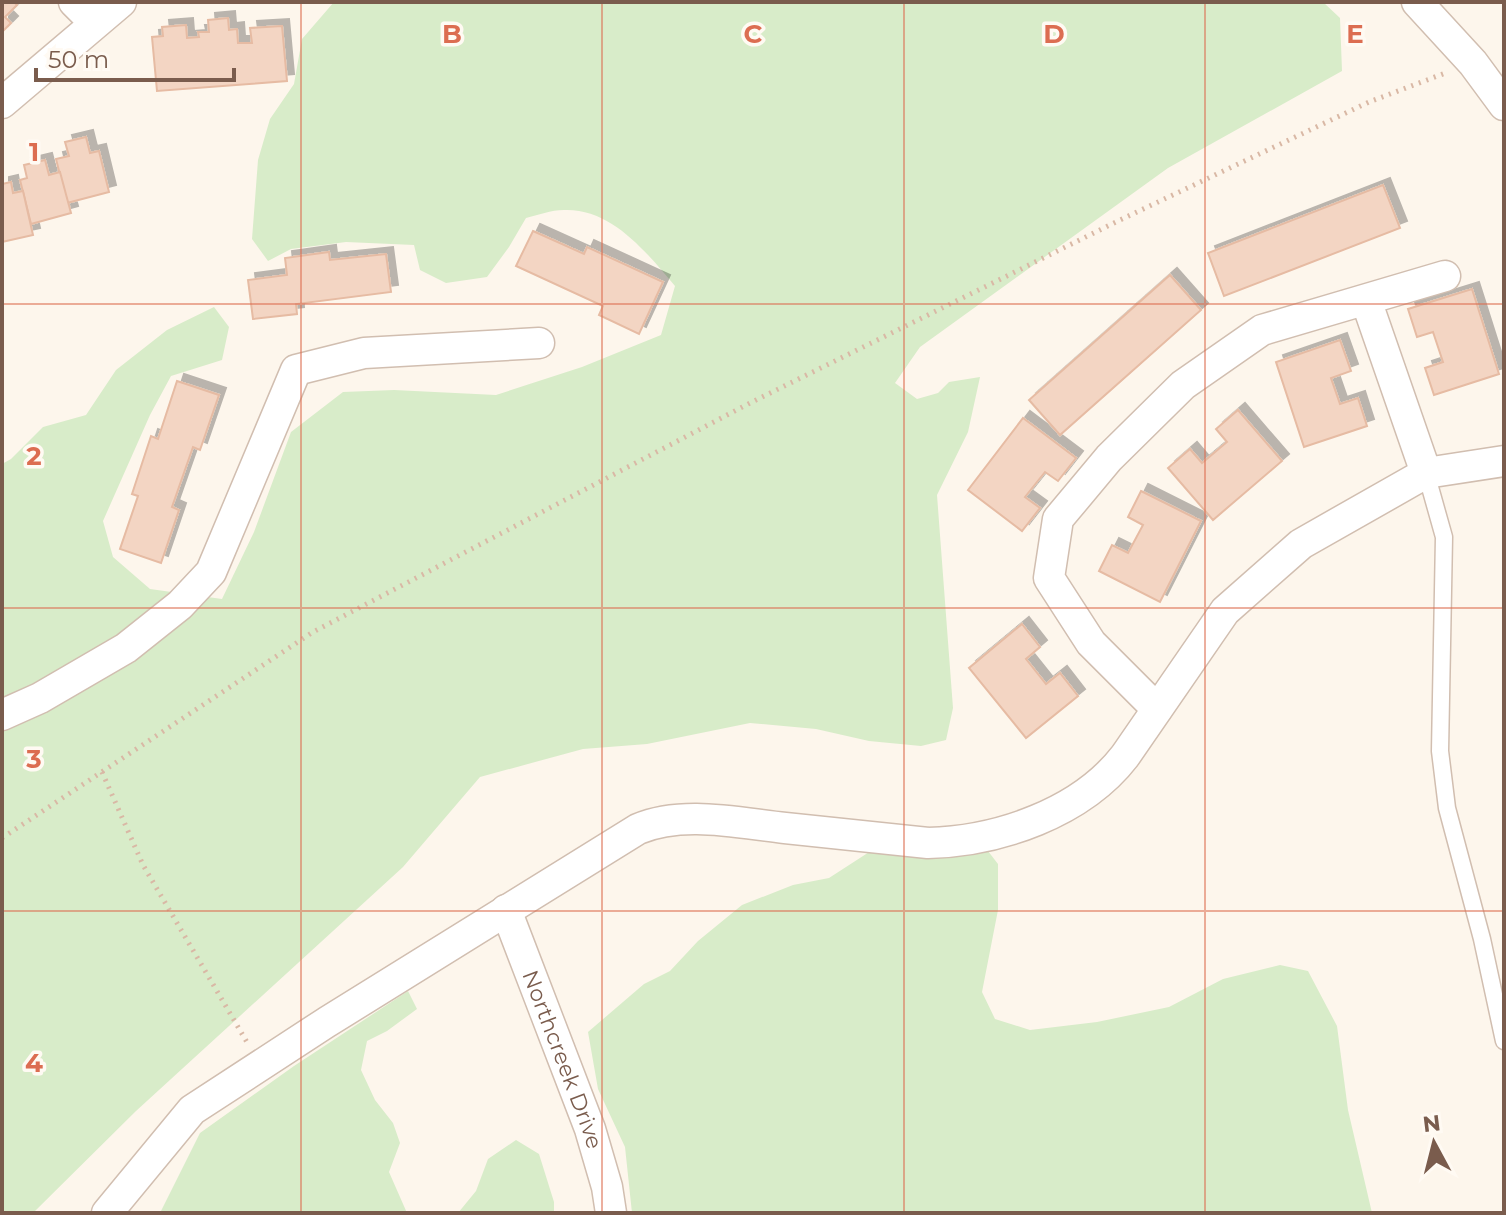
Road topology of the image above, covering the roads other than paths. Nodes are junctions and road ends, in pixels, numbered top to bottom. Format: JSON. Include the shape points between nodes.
{"nodes":[{"id":1,"x":121,"y":2,"type":"edge"},
{"id":2,"x":1417,"y":2,"type":"edge"},
{"id":3,"x":84,"y":12,"type":"edge"},
{"id":4,"x":2,"y":103,"type":"edge"},
{"id":5,"x":1504,"y":105,"type":"edge"},
{"id":6,"x":1445,"y":276,"type":"dead end"},
{"id":7,"x":1366,"y":300,"type":"junction"},
{"id":8,"x":539,"y":343,"type":"dead end"},
{"id":9,"x":1504,"y":461,"type":"edge"},
{"id":10,"x":1426,"y":473,"type":"junction"},
{"id":11,"x":1157,"y":709,"type":"junction"},
{"id":12,"x":2,"y":715,"type":"edge"},
{"id":13,"x":506,"y":910,"type":"junction"},
{"id":14,"x":1504,"y":1041,"type":"edge"},
{"id":15,"x":107,"y":1213,"type":"edge"},
{"id":16,"x":611,"y":1213,"type":"edge"}],
"edges":[{"from":1,"to":3,"type":"street"},
{"from":2,"to":5,"type":"street"},
{"from":3,"to":4,"type":"street"},
{"from":6,"to":7,"type":"street"},
{"from":7,"to":10,"type":"street"},
{"from":7,"to":11,"type":"street","via":[[1262,330],[1183,385],[1109,458],[1058,519],[1049,578],[1091,643]]},
{"from":8,"to":12,"type":"street","via":[[364,353],[296,370],[211,572],[126,648]]},
{"from":9,"to":10,"type":"street"},
{"from":10,"to":11,"type":"street","via":[[1301,544],[1225,611]]},
{"from":10,"to":14,"type":"lane","via":[[1444,537],[1440,751],[1447,808]]},
{"from":11,"to":13,"type":"street","via":[[1119,764],[1094,789],[1005,833],[928,843],[728,822],[662,821],[638,829]]},
{"from":13,"to":15,"type":"street","via":[[192,1110]]},
{"from":13,"to":16,"type":"street","name":"Northcreek Drive","via":[[590,1129]]}]}
